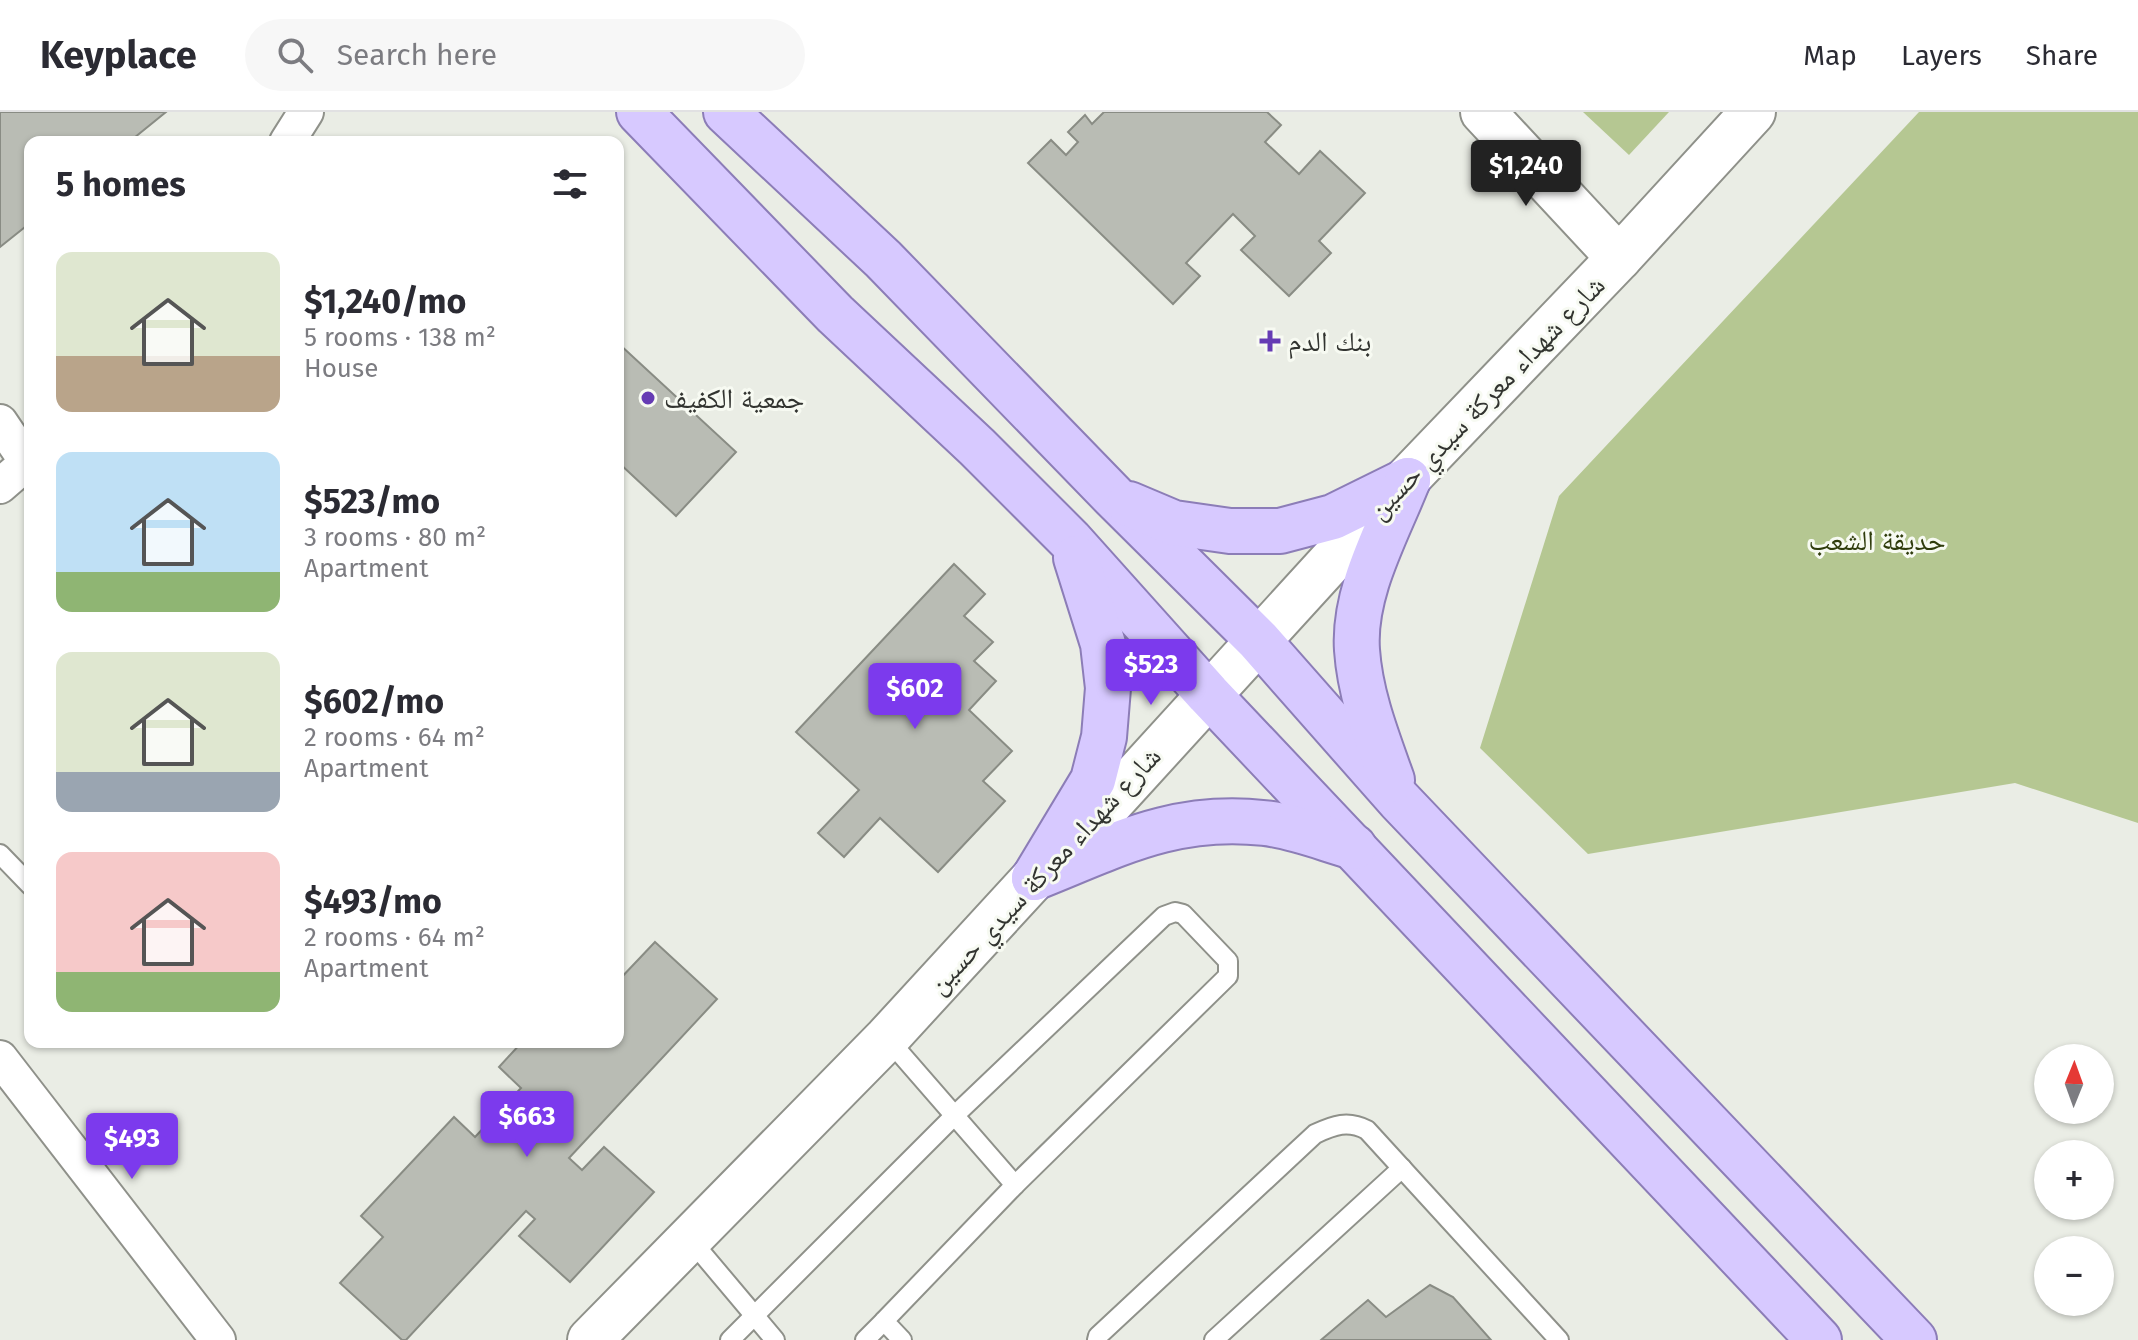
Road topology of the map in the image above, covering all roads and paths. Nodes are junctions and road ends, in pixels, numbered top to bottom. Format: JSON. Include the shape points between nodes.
{"nodes":[{"id":1,"x":306,"y":112,"type":"edge"},
{"id":2,"x":639,"y":112,"type":"edge"},
{"id":3,"x":726,"y":112,"type":"edge"},
{"id":4,"x":1483,"y":112,"type":"edge"},
{"id":5,"x":1753,"y":112,"type":"edge"},
{"id":6,"x":291,"y":136,"type":"edge"},
{"id":7,"x":1619,"y":258,"type":"junction"},
{"id":8,"x":0,"y":422,"type":"edge"},
{"id":9,"x":24,"y":455,"type":"edge"},
{"id":10,"x":24,"y":466,"type":"edge"},
{"id":11,"x":1408,"y":480,"type":"junction"},
{"id":12,"x":0,"y":486,"type":"edge"},
{"id":13,"x":1114,"y":497,"type":"junction"},
{"id":14,"x":1070,"y":540,"type":"junction"},
{"id":15,"x":1258,"y":640,"type":"junction"},
{"id":16,"x":1208,"y":694,"type":"junction"},
{"id":17,"x":1399,"y":800,"type":"junction"},
{"id":18,"x":1354,"y":847,"type":"junction"},
{"id":19,"x":0,"y":854,"type":"edge"},
{"id":20,"x":1034,"y":878,"type":"junction"},
{"id":21,"x":24,"y":879,"type":"edge"},
{"id":22,"x":887,"y":1038,"type":"junction"},
{"id":23,"x":0,"y":1058,"type":"edge"},
{"id":24,"x":955,"y":1115,"type":"junction"},
{"id":25,"x":1402,"y":1168,"type":"junction"},
{"id":26,"x":1015,"y":1185,"type":"junction"},
{"id":27,"x":690,"y":1239,"type":"junction"},
{"id":28,"x":753,"y":1316,"type":"junction"},
{"id":29,"x":884,"y":1321,"type":"junction"},
{"id":30,"x":218,"y":1340,"type":"edge"},
{"id":31,"x":590,"y":1340,"type":"edge"},
{"id":32,"x":730,"y":1340,"type":"edge"},
{"id":33,"x":775,"y":1340,"type":"edge"},
{"id":34,"x":865,"y":1340,"type":"edge"},
{"id":35,"x":902,"y":1340,"type":"edge"},
{"id":36,"x":1097,"y":1340,"type":"edge"},
{"id":37,"x":1214,"y":1340,"type":"edge"},
{"id":38,"x":1559,"y":1340,"type":"edge"},
{"id":39,"x":1819,"y":1340,"type":"edge"},
{"id":40,"x":1914,"y":1340,"type":"edge"}],
"edges":[{"from":1,"to":6,"type":"street"},
{"from":2,"to":14,"type":"main road","via":[[835,314]]},
{"from":3,"to":13,"type":"main road","via":[[883,259]]},
{"from":4,"to":7,"type":"main road"},
{"from":5,"to":7,"type":"main road","name":"شارع شهداء معركة سيدي حسين"},
{"from":7,"to":11,"type":"main road","name":"شارع شهداء معركة سيدي حسين"},
{"from":8,"to":9,"type":"street"},
{"from":10,"to":12,"type":"street"},
{"from":11,"to":13,"type":"main road","via":[[1333,517],[1280,531],[1174,523]]},
{"from":11,"to":15,"type":"main road","name":"شارع شهداء معركة سيدي حسين"},
{"from":11,"to":17,"type":"main road","via":[[1368,579],[1357,647],[1371,721]]},
{"from":13,"to":15,"type":"main road"},
{"from":14,"to":16,"type":"main road"},
{"from":14,"to":20,"type":"main road","via":[[1103,644],[1108,688],[1104,737],[1093,780]]},
{"from":15,"to":16,"type":"main road","name":"شارع شهداء معركة سيدي حسين"},
{"from":15,"to":17,"type":"main road"},
{"from":16,"to":18,"type":"main road"},
{"from":16,"to":20,"type":"main road","name":"شارع شهداء معركة سيدي حسين","via":[[1065,853]]},
{"from":17,"to":40,"type":"main road"},
{"from":18,"to":20,"type":"main road","via":[[1267,823],[1209,820],[1115,844]]},
{"from":18,"to":39,"type":"main road"},
{"from":19,"to":21,"type":"lane"},
{"from":20,"to":22,"type":"main road","name":"شارع شهداء معركة سيدي حسين"},
{"from":22,"to":24,"type":"lane"},
{"from":22,"to":27,"type":"main road","name":"شارع شهداء معركة سيدي حسين"},
{"from":23,"to":30,"type":"street"},
{"from":24,"to":26,"type":"lane"},
{"from":24,"to":26,"type":"lane","via":[[1164,916],[1183,914],[1228,961],[1228,976],[1221,985]]},
{"from":24,"to":28,"type":"lane"},
{"from":25,"to":36,"type":"lane","via":[[1355,1124],[1334,1125],[1315,1134]]},
{"from":25,"to":37,"type":"lane"},
{"from":25,"to":38,"type":"lane"},
{"from":26,"to":29,"type":"lane"},
{"from":27,"to":28,"type":"lane"},
{"from":27,"to":31,"type":"main road","name":"شارع شهداء معركة سيدي حسين"},
{"from":28,"to":32,"type":"lane"},
{"from":28,"to":33,"type":"lane"},
{"from":29,"to":34,"type":"lane"},
{"from":29,"to":35,"type":"lane"}]}
